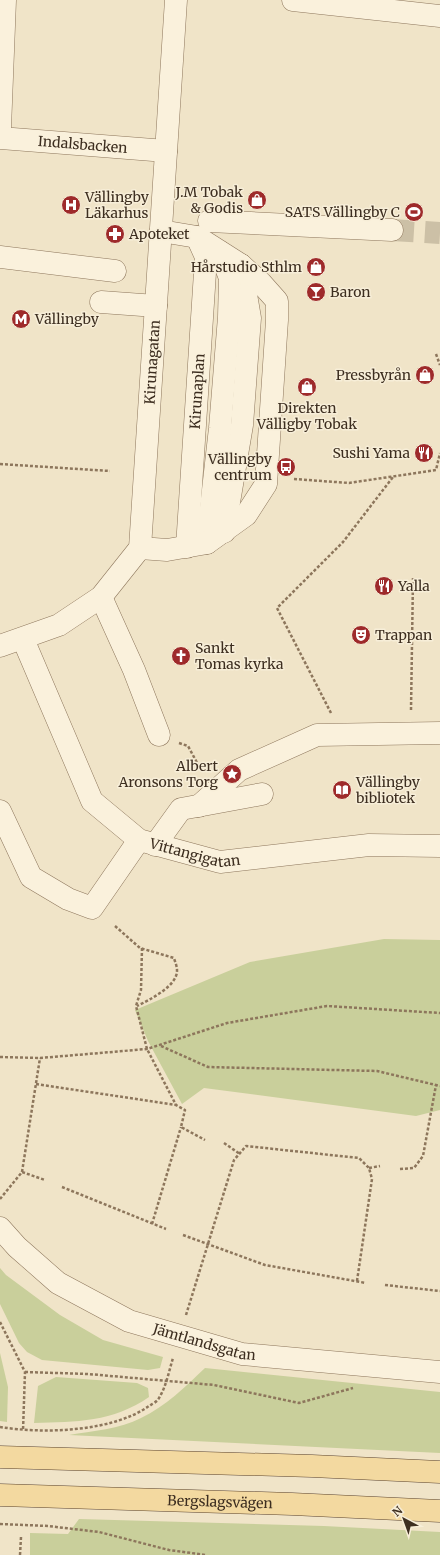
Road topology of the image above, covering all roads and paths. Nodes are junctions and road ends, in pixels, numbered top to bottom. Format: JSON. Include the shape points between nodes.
{"nodes":[{"id":1,"x":5,"y":0,"type":"edge"},
{"id":2,"x":176,"y":0,"type":"edge"},
{"id":3,"x":293,"y":0,"type":"edge"},
{"id":4,"x":440,"y":16,"type":"edge"},
{"id":5,"x":0,"y":128,"type":"edge"},
{"id":6,"x":0,"y":138,"type":"edge"},
{"id":7,"x":166,"y":151,"type":"junction"},
{"id":8,"x":203,"y":229,"type":"junction"},
{"id":9,"x":392,"y":230,"type":"tunnel mouth"},
{"id":10,"x":161,"y":231,"type":"junction"},
{"id":11,"x":220,"y":252,"type":"junction"},
{"id":12,"x":0,"y":257,"type":"edge"},
{"id":13,"x":241,"y":265,"type":"junction"},
{"id":14,"x":115,"y":271,"type":"dead end"},
{"id":15,"x":101,"y":302,"type":"dead end"},
{"id":16,"x":156,"y":306,"type":"junction"},
{"id":17,"x":436,"y":354,"type":"dead end"},
{"id":18,"x":440,"y":365,"type":"edge"},
{"id":19,"x":440,"y":453,"type":"edge"},
{"id":20,"x":0,"y":464,"type":"edge"},
{"id":21,"x":110,"y":471,"type":"dead end"},
{"id":22,"x":393,"y":477,"type":"junction"},
{"id":23,"x":294,"y":479,"type":"dead end"},
{"id":24,"x":206,"y":541,"type":"junction"},
{"id":25,"x":140,"y":548,"type":"junction"},
{"id":26,"x":413,"y":578,"type":"dead end"},
{"id":27,"x":101,"y":597,"type":"junction"},
{"id":28,"x":23,"y":639,"type":"junction"},
{"id":29,"x":0,"y":646,"type":"edge"},
{"id":30,"x":412,"y":690,"type":"dead end"},
{"id":31,"x":329,"y":708,"type":"dead end"},
{"id":32,"x":440,"y":733,"type":"edge"},
{"id":33,"x":159,"y":735,"type":"dead end"},
{"id":34,"x":188,"y":746,"type":"dead end"},
{"id":35,"x":206,"y":778,"type":"dead end"},
{"id":36,"x":262,"y":794,"type":"dead end"},
{"id":37,"x":200,"y":806,"type":"junction"},
{"id":38,"x":0,"y":811,"type":"edge"},
{"id":39,"x":147,"y":842,"type":"junction"},
{"id":40,"x":440,"y":846,"type":"edge"},
{"id":41,"x":115,"y":926,"type":"dead end"},
{"id":42,"x":142,"y":948,"type":"junction"},
{"id":43,"x":136,"y":1006,"type":"junction"},
{"id":44,"x":440,"y":1012,"type":"edge"},
{"id":45,"x":161,"y":1046,"type":"junction"},
{"id":46,"x":148,"y":1049,"type":"junction"},
{"id":47,"x":0,"y":1057,"type":"edge"},
{"id":48,"x":40,"y":1058,"type":"junction"},
{"id":49,"x":36,"y":1084,"type":"junction"},
{"id":50,"x":436,"y":1085,"type":"junction"},
{"id":51,"x":440,"y":1086,"type":"edge"},
{"id":52,"x":176,"y":1105,"type":"junction"},
{"id":53,"x":181,"y":1127,"type":"junction"},
{"id":54,"x":205,"y":1140,"type":"dead end"},
{"id":55,"x":224,"y":1143,"type":"dead end"},
{"id":56,"x":240,"y":1154,"type":"junction"},
{"id":57,"x":380,"y":1166,"type":"dead end"},
{"id":58,"x":369,"y":1168,"type":"junction"},
{"id":59,"x":400,"y":1169,"type":"dead end"},
{"id":60,"x":22,"y":1172,"type":"junction"},
{"id":61,"x":45,"y":1180,"type":"dead end"},
{"id":62,"x":62,"y":1187,"type":"dead end"},
{"id":63,"x":0,"y":1199,"type":"edge"},
{"id":64,"x":152,"y":1224,"type":"junction"},
{"id":65,"x":0,"y":1228,"type":"edge"},
{"id":66,"x":166,"y":1229,"type":"dead end"},
{"id":67,"x":183,"y":1235,"type":"dead end"},
{"id":68,"x":208,"y":1244,"type":"junction"},
{"id":69,"x":357,"y":1281,"type":"junction"},
{"id":70,"x":366,"y":1283,"type":"dead end"},
{"id":71,"x":385,"y":1285,"type":"dead end"},
{"id":72,"x":440,"y":1291,"type":"edge"},
{"id":73,"x":0,"y":1322,"type":"edge"},
{"id":74,"x":179,"y":1335,"type":"junction"},
{"id":75,"x":25,"y":1372,"type":"junction"},
{"id":76,"x":440,"y":1372,"type":"edge"},
{"id":77,"x":166,"y":1381,"type":"junction"},
{"id":78,"x":358,"y":1387,"type":"dead end"},
{"id":79,"x":0,"y":1427,"type":"edge"},
{"id":80,"x":23,"y":1431,"type":"junction"},
{"id":81,"x":23,"y":1435,"type":"dead end"},
{"id":82,"x":0,"y":1457,"type":"edge"},
{"id":83,"x":440,"y":1472,"type":"edge"},
{"id":84,"x":0,"y":1495,"type":"edge"},
{"id":85,"x":440,"y":1511,"type":"edge"},
{"id":86,"x":0,"y":1524,"type":"edge"},
{"id":87,"x":21,"y":1537,"type":"dead end"},
{"id":88,"x":20,"y":1555,"type":"edge"},
{"id":89,"x":206,"y":1555,"type":"edge"}],
"edges":[{"from":1,"to":5,"type":"street"},
{"from":2,"to":7,"type":"street","name":"Kirunagatan"},
{"from":3,"to":4,"type":"street"},
{"from":6,"to":7,"type":"street","name":"Indalsbacken"},
{"from":7,"to":10,"type":"street","name":"Kirunagatan"},
{"from":8,"to":9,"type":"street"},
{"from":8,"to":10,"type":"street"},
{"from":8,"to":11,"type":"street"},
{"from":8,"to":24,"type":"street","name":"Kirunaplan","via":[[206,257]]},
{"from":10,"to":16,"type":"street","name":"Kirunagatan"},
{"from":11,"to":13,"type":"street"},
{"from":11,"to":24,"type":"street","name":"Kirunaplan","via":[[230,278],[229,317],[220,428]]},
{"from":12,"to":14,"type":"street"},
{"from":13,"to":24,"type":"street","via":[[250,318],[242,424]]},
{"from":13,"to":24,"type":"street","via":[[262,283],[277,301],[266,484],[246,515]]},
{"from":15,"to":16,"type":"street"},
{"from":16,"to":25,"type":"street","name":"Kirunagatan"},
{"from":17,"to":18,"type":"path"},
{"from":19,"to":22,"type":"path","via":[[436,470]]},
{"from":20,"to":21,"type":"path"},
{"from":22,"to":23,"type":"path","via":[[349,483]]},
{"from":22,"to":31,"type":"path","via":[[343,542],[277,608]]},
{"from":24,"to":25,"type":"street","via":[[167,550]]},
{"from":25,"to":27,"type":"street"},
{"from":26,"to":30,"type":"path"},
{"from":27,"to":28,"type":"street","via":[[60,625]]},
{"from":27,"to":33,"type":"street","via":[[134,670]]},
{"from":28,"to":29,"type":"street"},
{"from":28,"to":39,"type":"street","name":"Vittangigatan","via":[[92,801]]},
{"from":32,"to":37,"type":"street","via":[[317,735],[239,770]]},
{"from":34,"to":35,"type":"path"},
{"from":36,"to":37,"type":"street"},
{"from":37,"to":39,"type":"street","via":[[181,809]]},
{"from":38,"to":39,"type":"street","via":[[31,877],[68,899],[92,908]]},
{"from":39,"to":40,"type":"street","name":"Vittangigatan","via":[[220,862],[369,845]]},
{"from":41,"to":42,"type":"path"},
{"from":42,"to":43,"type":"path","via":[[141,990]]},
{"from":42,"to":43,"type":"path","via":[[174,958],[177,971],[174,981],[154,998]]},
{"from":43,"to":46,"type":"path"},
{"from":44,"to":45,"type":"path","via":[[327,1006],[227,1023]]},
{"from":45,"to":46,"type":"path"},
{"from":45,"to":50,"type":"path","via":[[208,1067],[377,1071]]},
{"from":46,"to":48,"type":"path"},
{"from":46,"to":52,"type":"path"},
{"from":47,"to":48,"type":"path"},
{"from":48,"to":49,"type":"path"},
{"from":49,"to":52,"type":"path"},
{"from":49,"to":60,"type":"path"},
{"from":50,"to":51,"type":"path"},
{"from":50,"to":59,"type":"path","via":[[423,1156],[414,1168]]},
{"from":52,"to":53,"type":"path","via":[[185,1110]]},
{"from":53,"to":54,"type":"path"},
{"from":53,"to":64,"type":"path"},
{"from":55,"to":56,"type":"path"},
{"from":56,"to":58,"type":"path","via":[[246,1146],[359,1158]]},
{"from":56,"to":68,"type":"path","via":[[234,1160]]},
{"from":57,"to":58,"type":"path"},
{"from":58,"to":69,"type":"path","via":[[372,1178]]},
{"from":60,"to":61,"type":"path"},
{"from":60,"to":63,"type":"path"},
{"from":62,"to":64,"type":"path"},
{"from":64,"to":66,"type":"path"},
{"from":65,"to":74,"type":"street","name":"Jämtlandsgatan","via":[[17,1247],[58,1283],[129,1321]]},
{"from":67,"to":68,"type":"path"},
{"from":68,"to":69,"type":"path","via":[[265,1265]]},
{"from":68,"to":74,"type":"path"},
{"from":69,"to":70,"type":"path"},
{"from":71,"to":72,"type":"path"},
{"from":73,"to":75,"type":"path"},
{"from":74,"to":76,"type":"street","name":"Jämtlandsgatan","via":[[242,1354]]},
{"from":74,"to":77,"type":"path"},
{"from":75,"to":77,"type":"path","via":[[88,1374]]},
{"from":75,"to":80,"type":"path"},
{"from":77,"to":78,"type":"path","via":[[214,1385],[299,1403]]},
{"from":77,"to":80,"type":"path","via":[[159,1400],[141,1412],[127,1417],[80,1429]]},
{"from":79,"to":80,"type":"path"},
{"from":80,"to":81,"type":"path"},
{"from":82,"to":83,"type":"main road"},
{"from":84,"to":85,"type":"main road","name":"Bergslagsvägen"},
{"from":86,"to":89,"type":"path","via":[[99,1532],[169,1550]]},
{"from":87,"to":88,"type":"path"}]}
